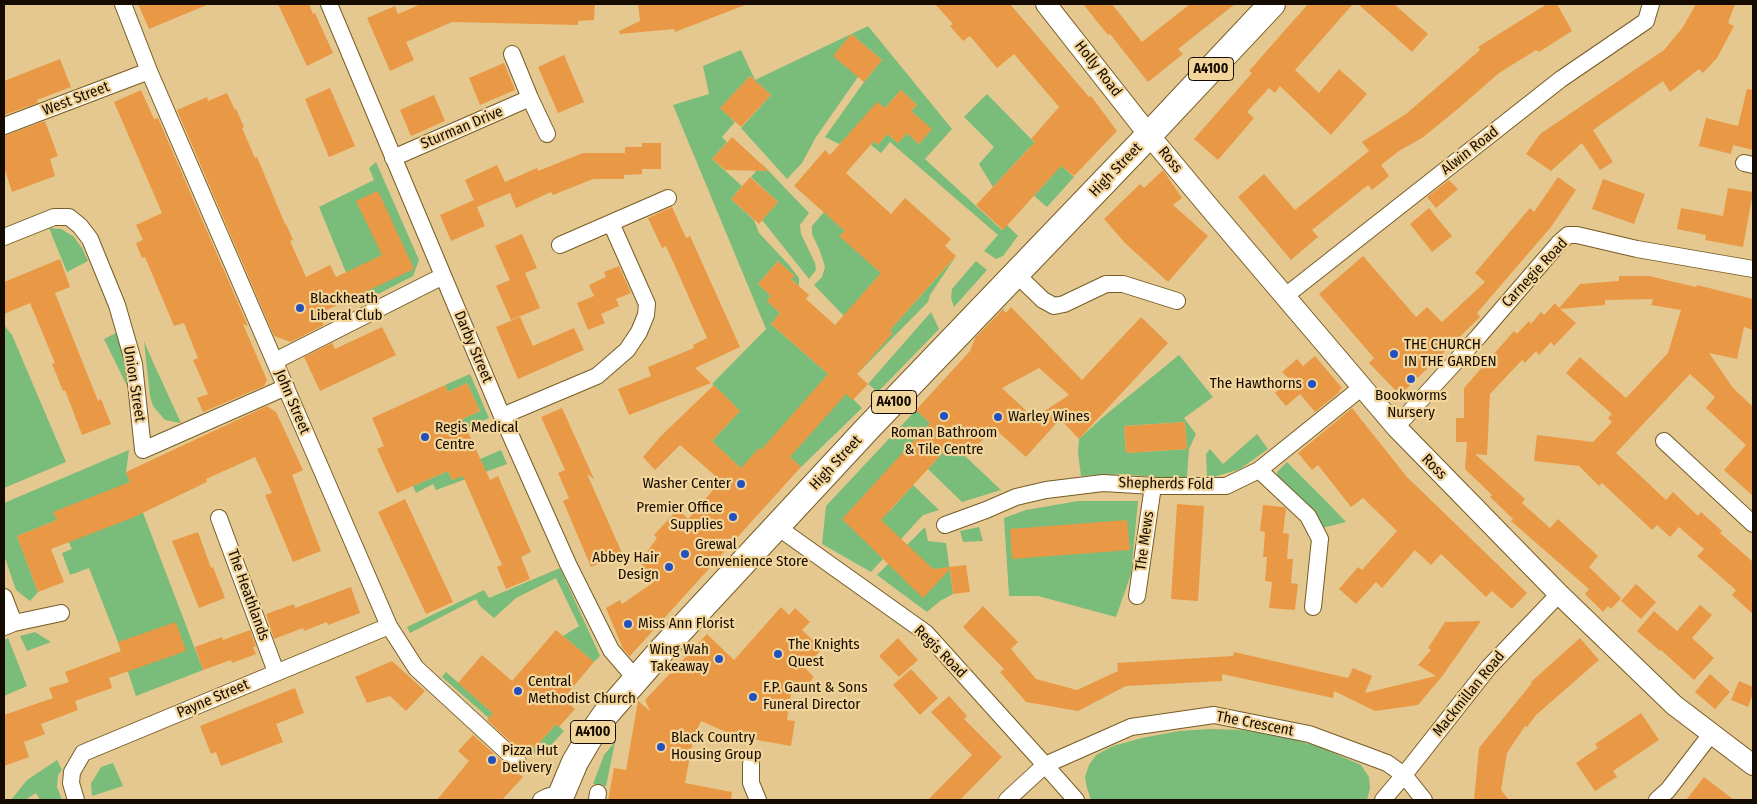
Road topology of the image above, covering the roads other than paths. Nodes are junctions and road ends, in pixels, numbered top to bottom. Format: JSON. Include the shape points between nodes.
{"nodes":[{"id":1,"x":123,"y":4,"type":"edge"},
{"id":2,"x":329,"y":4,"type":"edge"},
{"id":3,"x":1046,"y":4,"type":"edge"},
{"id":4,"x":1272,"y":4,"type":"edge"},
{"id":5,"x":1651,"y":4,"type":"edge"},
{"id":6,"x":512,"y":54,"type":"dead end"},
{"id":7,"x":148,"y":71,"type":"junction"},
{"id":8,"x":530,"y":98,"type":"junction"},
{"id":9,"x":4,"y":126,"type":"edge"},
{"id":10,"x":547,"y":134,"type":"dead end"},
{"id":11,"x":1150,"y":135,"type":"junction"},
{"id":12,"x":393,"y":158,"type":"junction"},
{"id":13,"x":668,"y":198,"type":"dead end"},
{"id":14,"x":611,"y":223,"type":"junction"},
{"id":15,"x":4,"y":237,"type":"edge"},
{"id":16,"x":560,"y":245,"type":"dead end"},
{"id":17,"x":1753,"y":269,"type":"edge"},
{"id":18,"x":1016,"y":274,"type":"junction"},
{"id":19,"x":443,"y":276,"type":"junction"},
{"id":20,"x":1284,"y":297,"type":"junction"},
{"id":21,"x":1177,"y":301,"type":"dead end"},
{"id":22,"x":275,"y":361,"type":"junction"},
{"id":23,"x":286,"y":387,"type":"junction"},
{"id":24,"x":1361,"y":388,"type":"junction"},
{"id":25,"x":502,"y":416,"type":"junction"},
{"id":26,"x":1396,"y":427,"type":"junction"},
{"id":27,"x":1664,"y":441,"type":"dead end"},
{"id":28,"x":1259,"y":470,"type":"junction"},
{"id":29,"x":1153,"y":486,"type":"junction"},
{"id":30,"x":219,"y":518,"type":"dead end"},
{"id":31,"x":1753,"y":524,"type":"edge"},
{"id":32,"x":945,"y":525,"type":"dead end"},
{"id":33,"x":776,"y":526,"type":"junction"},
{"id":34,"x":1559,"y":594,"type":"junction"},
{"id":35,"x":1137,"y":596,"type":"dead end"},
{"id":36,"x":4,"y":597,"type":"edge"},
{"id":37,"x":1313,"y":608,"type":"dead end"},
{"id":38,"x":61,"y":613,"type":"dead end"},
{"id":39,"x":9,"y":625,"type":"edge"},
{"id":40,"x":389,"y":626,"type":"junction"},
{"id":41,"x":276,"y":672,"type":"junction"},
{"id":42,"x":636,"y":679,"type":"junction"},
{"id":43,"x":1711,"y":734,"type":"junction"},
{"id":44,"x":518,"y":762,"type":"dead end"},
{"id":45,"x":751,"y":764,"type":"dead end"},
{"id":46,"x":1045,"y":765,"type":"junction"},
{"id":47,"x":1753,"y":765,"type":"edge"},
{"id":48,"x":1404,"y":775,"type":"junction"},
{"id":49,"x":1664,"y":797,"type":"edge"},
{"id":50,"x":557,"y":798,"type":"edge"},
{"id":51,"x":76,"y":800,"type":"edge"},
{"id":52,"x":758,"y":800,"type":"edge"},
{"id":53,"x":1007,"y":800,"type":"edge"},
{"id":54,"x":1076,"y":800,"type":"edge"},
{"id":55,"x":1383,"y":800,"type":"edge"},
{"id":56,"x":1424,"y":800,"type":"edge"}],
"edges":[{"from":1,"to":7,"type":"street","name":"John Street"},
{"from":2,"to":12,"type":"street","name":"Darby Street"},
{"from":3,"to":11,"type":"street","name":"Holly Road"},
{"from":4,"to":11,"type":"main road","number":"A4100"},
{"from":5,"to":20,"type":"street","name":"Alwin Road","via":[[1646,20],[1561,79]]},
{"from":6,"to":8,"type":"street"},
{"from":7,"to":9,"type":"street","name":"West Street"},
{"from":7,"to":22,"type":"street","name":"John Street"},
{"from":8,"to":10,"type":"street"},
{"from":8,"to":12,"type":"street","name":"Sturman Drive"},
{"from":11,"to":18,"type":"main road","name":"High Street","number":"A4100"},
{"from":11,"to":20,"type":"street","name":"Ross"},
{"from":12,"to":19,"type":"street","name":"Darby Street"},
{"from":13,"to":14,"type":"street"},
{"from":14,"to":16,"type":"street"},
{"from":14,"to":25,"type":"street","via":[[647,304],[639,332],[627,350],[597,376]]},
{"from":15,"to":23,"type":"street","name":"Union Street","via":[[54,217],[70,217],[90,239],[117,305],[134,364],[143,450]]},
{"from":17,"to":26,"type":"street","name":"Carnegie Road","via":[[1568,235]]},
{"from":18,"to":21,"type":"street","via":[[1054,306],[1106,284],[1124,284]]},
{"from":18,"to":33,"type":"main road","name":"High Street","number":"A4100"},
{"from":19,"to":22,"type":"street"},
{"from":19,"to":25,"type":"street","name":"Darby Street"},
{"from":20,"to":24,"type":"street","name":"Ross"},
{"from":22,"to":23,"type":"street","name":"John Street"},
{"from":23,"to":40,"type":"street","name":"John Street"},
{"from":24,"to":26,"type":"street","name":"Ross"},
{"from":24,"to":28,"type":"street","name":"Shepherds Fold"},
{"from":25,"to":42,"type":"street","name":"Darby Street","via":[[568,564],[611,650]]},
{"from":26,"to":34,"type":"street","name":"Ross"},
{"from":27,"to":31,"type":"street"},
{"from":28,"to":29,"type":"street","name":"Shepherds Fold","via":[[1226,486]]},
{"from":28,"to":37,"type":"street","via":[[1308,516],[1320,539]]},
{"from":29,"to":32,"type":"street","name":"Shepherds Fold","via":[[1103,483],[1046,490],[1016,497]]},
{"from":29,"to":35,"type":"street","name":"The Mews"},
{"from":30,"to":41,"type":"street","name":"The Heathlands"},
{"from":33,"to":42,"type":"main road","name":"High Street","number":"A4100"},
{"from":33,"to":46,"type":"street","name":"Regis Road","via":[[926,634]]},
{"from":34,"to":43,"type":"street","name":"Ross","via":[[1674,705]]},
{"from":34,"to":48,"type":"street","name":"Mackmillan Road","via":[[1489,667]]},
{"from":36,"to":39,"type":"street"},
{"from":38,"to":39,"type":"street"},
{"from":40,"to":41,"type":"street","name":"Payne Street"},
{"from":40,"to":44,"type":"street","name":"John Street","via":[[416,668]]},
{"from":41,"to":51,"type":"street","name":"Payne Street","via":[[83,753],[72,772],[70,783]]},
{"from":42,"to":50,"type":"main road","name":"High Street","number":"A4100","via":[[588,740]]},
{"from":43,"to":47,"type":"street","name":"Ross"},
{"from":43,"to":49,"type":"street"},
{"from":45,"to":52,"type":"street","via":[[751,783]]},
{"from":46,"to":48,"type":"street","name":"The Crescent","via":[[1131,728],[1214,715],[1309,734],[1387,763]]},
{"from":46,"to":53,"type":"street"},
{"from":46,"to":54,"type":"street","name":"Regis Road"},
{"from":48,"to":55,"type":"street","name":"Mackmillan Road"},
{"from":48,"to":56,"type":"street"}]}
